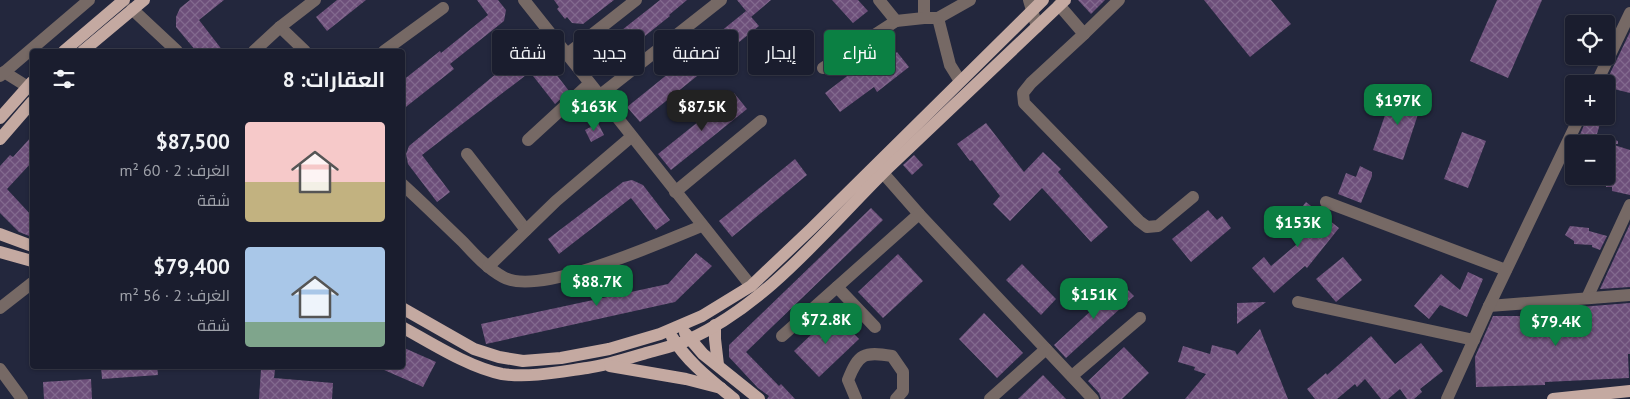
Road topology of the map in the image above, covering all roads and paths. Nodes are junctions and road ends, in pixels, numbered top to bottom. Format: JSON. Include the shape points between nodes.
{"nodes":[{"id":1,"x":89,"y":0,"type":"edge"},
{"id":2,"x":144,"y":0,"type":"edge"},
{"id":3,"x":315,"y":0,"type":"edge"},
{"id":4,"x":524,"y":0,"type":"edge"},
{"id":5,"x":636,"y":0,"type":"edge"},
{"id":6,"x":721,"y":0,"type":"edge"},
{"id":7,"x":879,"y":0,"type":"edge"},
{"id":8,"x":924,"y":0,"type":"edge"},
{"id":9,"x":970,"y":0,"type":"edge"},
{"id":10,"x":1043,"y":0,"type":"edge"},
{"id":11,"x":1119,"y":0,"type":"edge"},
{"id":12,"x":1062,"y":3,"type":"edge"},
{"id":13,"x":128,"y":4,"type":"edge"},
{"id":14,"x":1031,"y":5,"type":"edge"},
{"id":15,"x":443,"y":8,"type":"dead end"},
{"id":16,"x":924,"y":18,"type":"junction"},
{"id":17,"x":938,"y":18,"type":"junction"},
{"id":18,"x":1628,"y":20,"type":"edge"},
{"id":19,"x":896,"y":21,"type":"junction"},
{"id":20,"x":1037,"y":26,"type":"junction"},
{"id":21,"x":280,"y":27,"type":"junction"},
{"id":22,"x":1084,"y":34,"type":"junction"},
{"id":23,"x":31,"y":49,"type":"edge"},
{"id":24,"x":67,"y":49,"type":"edge"},
{"id":25,"x":85,"y":49,"type":"edge"},
{"id":26,"x":175,"y":49,"type":"edge"},
{"id":27,"x":256,"y":49,"type":"edge"},
{"id":28,"x":303,"y":49,"type":"edge"},
{"id":29,"x":387,"y":49,"type":"edge"},
{"id":30,"x":30,"y":50,"type":"edge"},
{"id":31,"x":566,"y":54,"type":"junction"},
{"id":32,"x":823,"y":68,"type":"dead end"},
{"id":33,"x":2,"y":74,"type":"edge"},
{"id":34,"x":1600,"y":75,"type":"edge"},
{"id":35,"x":960,"y":81,"type":"junction"},
{"id":36,"x":589,"y":84,"type":"junction"},
{"id":37,"x":30,"y":85,"type":"edge"},
{"id":38,"x":599,"y":96,"type":"junction"},
{"id":39,"x":30,"y":104,"type":"edge"},
{"id":40,"x":1,"y":115,"type":"edge"},
{"id":41,"x":761,"y":121,"type":"dead end"},
{"id":42,"x":1576,"y":125,"type":"edge"},
{"id":43,"x":631,"y":137,"type":"junction"},
{"id":44,"x":0,"y":139,"type":"edge"},
{"id":45,"x":528,"y":140,"type":"dead end"},
{"id":46,"x":467,"y":154,"type":"dead end"},
{"id":47,"x":883,"y":173,"type":"junction"},
{"id":48,"x":405,"y":187,"type":"edge"},
{"id":49,"x":675,"y":192,"type":"junction"},
{"id":50,"x":1193,"y":197,"type":"dead end"},
{"id":51,"x":1326,"y":202,"type":"dead end"},
{"id":52,"x":1630,"y":205,"type":"edge"},
{"id":53,"x":919,"y":214,"type":"junction"},
{"id":54,"x":702,"y":226,"type":"junction"},
{"id":55,"x":526,"y":230,"type":"junction"},
{"id":56,"x":0,"y":234,"type":"edge"},
{"id":57,"x":30,"y":245,"type":"edge"},
{"id":58,"x":0,"y":252,"type":"edge"},
{"id":59,"x":30,"y":260,"type":"edge"},
{"id":60,"x":488,"y":266,"type":"junction"},
{"id":61,"x":1506,"y":270,"type":"junction"},
{"id":62,"x":30,"y":285,"type":"edge"},
{"id":63,"x":751,"y":286,"type":"junction"},
{"id":64,"x":837,"y":287,"type":"junction"},
{"id":65,"x":1630,"y":295,"type":"edge"},
{"id":66,"x":1587,"y":298,"type":"junction"},
{"id":67,"x":1298,"y":302,"type":"dead end"},
{"id":68,"x":1489,"y":306,"type":"junction"},
{"id":69,"x":0,"y":308,"type":"edge"},
{"id":70,"x":405,"y":310,"type":"edge"},
{"id":71,"x":1140,"y":318,"type":"dead end"},
{"id":72,"x":715,"y":325,"type":"junction"},
{"id":73,"x":875,"y":327,"type":"dead end"},
{"id":74,"x":405,"y":329,"type":"edge"},
{"id":75,"x":674,"y":329,"type":"junction"},
{"id":76,"x":782,"y":336,"type":"dead end"},
{"id":77,"x":689,"y":340,"type":"junction"},
{"id":78,"x":1474,"y":340,"type":"junction"},
{"id":79,"x":676,"y":344,"type":"junction"},
{"id":80,"x":1046,"y":349,"type":"junction"},
{"id":81,"x":605,"y":365,"type":"junction"},
{"id":82,"x":718,"y":365,"type":"junction"},
{"id":83,"x":0,"y":370,"type":"edge"},
{"id":84,"x":1072,"y":376,"type":"junction"},
{"id":85,"x":721,"y":388,"type":"junction"},
{"id":86,"x":1630,"y":391,"type":"edge"},
{"id":87,"x":904,"y":396,"type":"edge"},
{"id":88,"x":22,"y":399,"type":"edge"},
{"id":89,"x":734,"y":399,"type":"edge"},
{"id":90,"x":759,"y":399,"type":"edge"},
{"id":91,"x":856,"y":399,"type":"edge"},
{"id":92,"x":990,"y":399,"type":"edge"},
{"id":93,"x":1093,"y":399,"type":"edge"},
{"id":94,"x":1447,"y":399,"type":"edge"},
{"id":95,"x":1553,"y":399,"type":"edge"}],
"edges":[{"from":1,"to":23,"type":"street"},
{"from":2,"to":13,"type":"main road"},
{"from":3,"to":21,"type":"street"},
{"from":4,"to":31,"type":"street"},
{"from":5,"to":31,"type":"street"},
{"from":6,"to":38,"type":"street"},
{"from":7,"to":19,"type":"street"},
{"from":8,"to":16,"type":"street"},
{"from":9,"to":17,"type":"street"},
{"from":10,"to":14,"type":"main road"},
{"from":11,"to":22,"type":"street"},
{"from":12,"to":20,"type":"main road"},
{"from":12,"to":22,"type":"street"},
{"from":13,"to":24,"type":"main road"},
{"from":13,"to":25,"type":"main road"},
{"from":13,"to":26,"type":"street"},
{"from":14,"to":20,"type":"street"},
{"from":14,"to":35,"type":"main road"},
{"from":15,"to":29,"type":"street"},
{"from":16,"to":17,"type":"street"},
{"from":16,"to":19,"type":"street"},
{"from":17,"to":35,"type":"street","via":[[950,65]]},
{"from":18,"to":34,"type":"street"},
{"from":19,"to":32,"type":"street"},
{"from":20,"to":47,"type":"main road"},
{"from":21,"to":27,"type":"street"},
{"from":21,"to":28,"type":"street"},
{"from":22,"to":50,"type":"street","via":[[1031,83],[1023,93],[1024,104],[1147,227],[1158,226]]},
{"from":30,"to":33,"type":"street"},
{"from":31,"to":36,"type":"street"},
{"from":33,"to":37,"type":"street"},
{"from":35,"to":63,"type":"main road"},
{"from":36,"to":38,"type":"street"},
{"from":36,"to":45,"type":"street"},
{"from":37,"to":40,"type":"main road"},
{"from":38,"to":43,"type":"street"},
{"from":39,"to":44,"type":"main road"},
{"from":41,"to":49,"type":"street"},
{"from":42,"to":61,"type":"street"},
{"from":43,"to":49,"type":"street"},
{"from":43,"to":55,"type":"street"},
{"from":46,"to":55,"type":"street"},
{"from":47,"to":53,"type":"street"},
{"from":47,"to":72,"type":"main road","via":[[759,295]]},
{"from":48,"to":60,"type":"street"},
{"from":49,"to":54,"type":"street"},
{"from":51,"to":61,"type":"street"},
{"from":52,"to":66,"type":"street"},
{"from":53,"to":64,"type":"street"},
{"from":53,"to":80,"type":"street"},
{"from":54,"to":60,"type":"street","via":[[561,278],[535,282],[505,278]]},
{"from":54,"to":63,"type":"street"},
{"from":55,"to":60,"type":"street"},
{"from":56,"to":57,"type":"main road"},
{"from":58,"to":59,"type":"main road"},
{"from":61,"to":68,"type":"street"},
{"from":62,"to":69,"type":"street"},
{"from":63,"to":75,"type":"main road"},
{"from":64,"to":73,"type":"street"},
{"from":64,"to":76,"type":"street"},
{"from":65,"to":66,"type":"street"},
{"from":66,"to":68,"type":"street"},
{"from":67,"to":78,"type":"street"},
{"from":68,"to":78,"type":"street"},
{"from":70,"to":75,"type":"main road","via":[[474,349],[523,360],[561,358],[609,349]]},
{"from":71,"to":84,"type":"street"},
{"from":72,"to":77,"type":"main road"},
{"from":72,"to":82,"type":"main road"},
{"from":74,"to":81,"type":"main road","via":[[501,374],[531,375]]},
{"from":75,"to":77,"type":"main road"},
{"from":75,"to":79,"type":"main road"},
{"from":77,"to":79,"type":"main road"},
{"from":77,"to":82,"type":"main road"},
{"from":78,"to":94,"type":"street"},
{"from":79,"to":81,"type":"main road"},
{"from":79,"to":85,"type":"main road","via":[[694,366]]},
{"from":80,"to":84,"type":"street"},
{"from":80,"to":92,"type":"street"},
{"from":81,"to":85,"type":"main road"},
{"from":82,"to":90,"type":"main road"},
{"from":83,"to":88,"type":"street"},
{"from":84,"to":93,"type":"street"},
{"from":85,"to":89,"type":"main road"},
{"from":86,"to":95,"type":"main road"},
{"from":87,"to":91,"type":"street","via":[[903,372],[892,356],[872,352],[856,362],[848,380]]}]}
